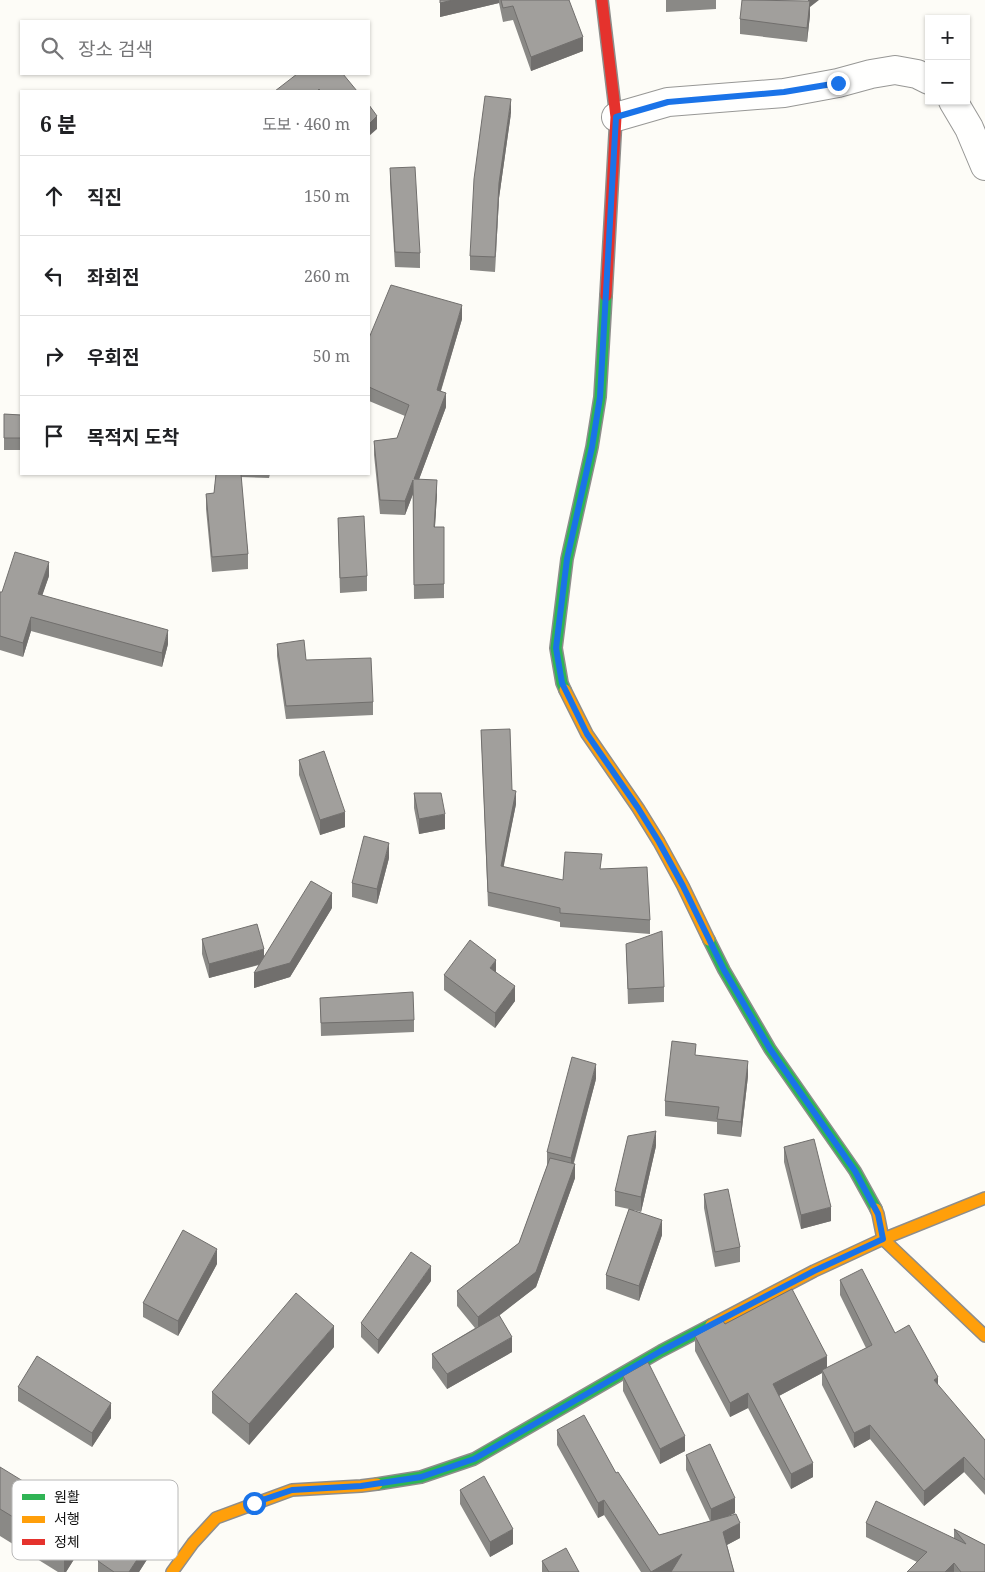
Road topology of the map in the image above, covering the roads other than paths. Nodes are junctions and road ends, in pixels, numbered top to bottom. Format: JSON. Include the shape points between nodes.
{"nodes":[{"id":1,"x":602,"y":0,"type":"edge"},
{"id":2,"x":925,"y":78,"type":"edge"},
{"id":3,"x":956,"y":105,"type":"edge"},
{"id":4,"x":616,"y":117,"type":"junction"},
{"id":5,"x":985,"y":166,"type":"edge"},
{"id":6,"x":985,"y":1198,"type":"edge"},
{"id":7,"x":883,"y":1239,"type":"junction"},
{"id":8,"x":985,"y":1336,"type":"edge"},
{"id":9,"x":172,"y":1572,"type":"edge"}],
"edges":[{"from":1,"to":4,"type":"street"},
{"from":2,"to":4,"type":"street","via":[[895,70],[784,92],[668,102]]},
{"from":3,"to":5,"type":"street"},
{"from":4,"to":7,"type":"street","via":[[600,397],[567,559],[556,648],[562,683],[587,734],[659,842],[724,970],[770,1049],[855,1171],[878,1214]]},
{"from":6,"to":7,"type":"street"},
{"from":7,"to":8,"type":"street"},
{"from":7,"to":9,"type":"street","via":[[814,1271],[661,1351],[474,1459],[421,1477],[361,1486],[292,1490],[216,1518],[193,1542]]}]}
